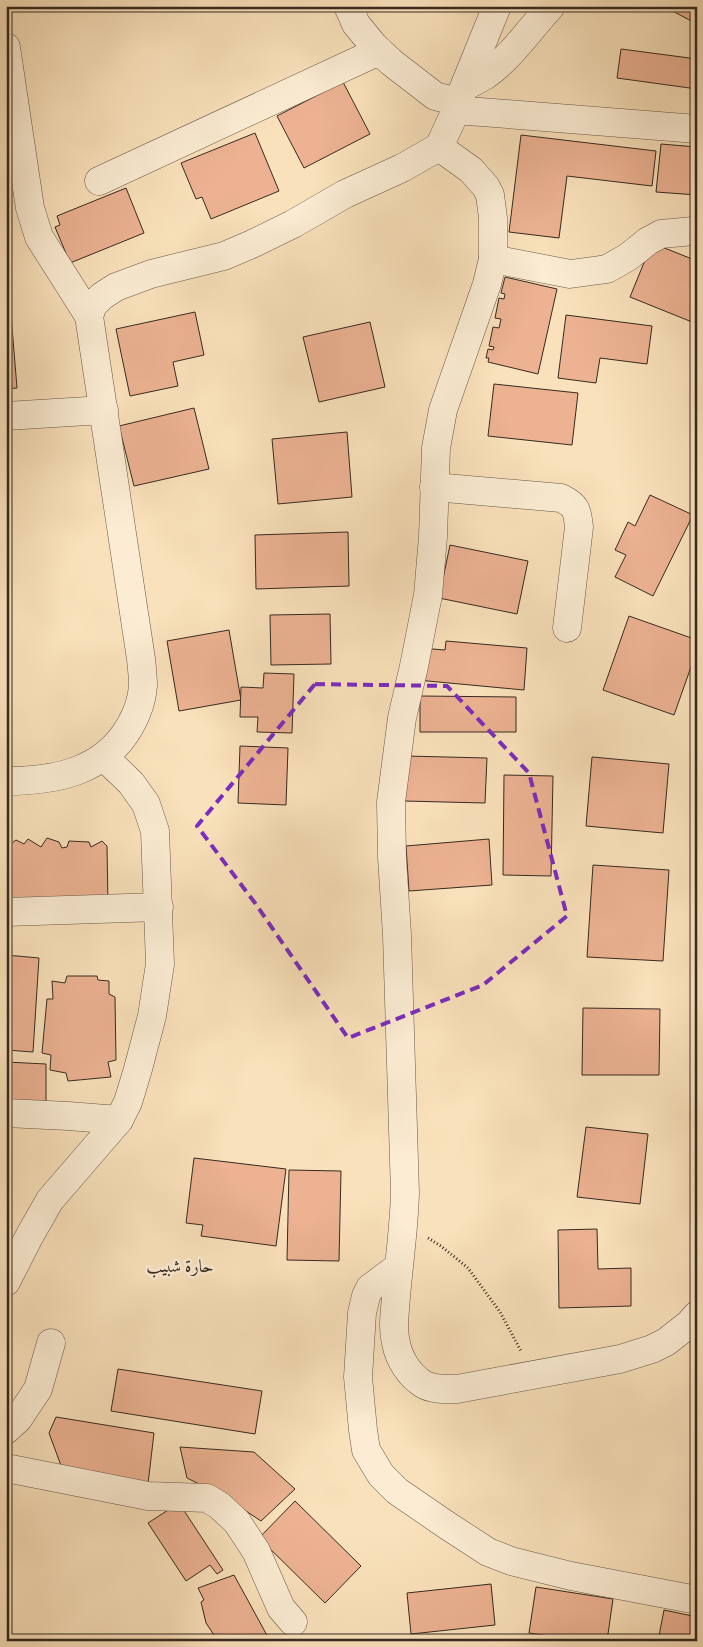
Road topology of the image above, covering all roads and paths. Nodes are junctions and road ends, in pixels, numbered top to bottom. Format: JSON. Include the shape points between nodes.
{"nodes":[{"id":1,"x":348,"y":6,"type":"edge"},
{"id":2,"x":497,"y":6,"type":"edge"},
{"id":3,"x":551,"y":6,"type":"edge"},
{"id":4,"x":6,"y":47,"type":"edge"},
{"id":5,"x":379,"y":51,"type":"junction"},
{"id":6,"x":459,"y":100,"type":"junction"},
{"id":7,"x":697,"y":129,"type":"edge"},
{"id":8,"x":439,"y":147,"type":"junction"},
{"id":9,"x":99,"y":181,"type":"dead end"},
{"id":10,"x":697,"y":232,"type":"edge"},
{"id":11,"x":492,"y":259,"type":"junction"},
{"id":12,"x":89,"y":316,"type":"junction"},
{"id":13,"x":104,"y":410,"type":"junction"},
{"id":14,"x":6,"y":416,"type":"edge"},
{"id":15,"x":434,"y":486,"type":"junction"},
{"id":16,"x":567,"y":628,"type":"dead end"},
{"id":17,"x":104,"y":758,"type":"junction"},
{"id":18,"x":6,"y":781,"type":"edge"},
{"id":19,"x":159,"y":907,"type":"junction"},
{"id":20,"x":6,"y":912,"type":"edge"},
{"id":21,"x":6,"y":1114,"type":"edge"},
{"id":22,"x":119,"y":1120,"type":"junction"},
{"id":23,"x":404,"y":1229,"type":"junction"},
{"id":24,"x":398,"y":1267,"type":"junction"},
{"id":25,"x":6,"y":1282,"type":"edge"},
{"id":26,"x":697,"y":1315,"type":"edge"},
{"id":27,"x":51,"y":1343,"type":"dead end"},
{"id":28,"x":534,"y":1375,"type":"junction"},
{"id":29,"x":6,"y":1430,"type":"edge"},
{"id":30,"x":6,"y":1468,"type":"edge"},
{"id":31,"x":697,"y":1600,"type":"edge"},
{"id":32,"x":293,"y":1622,"type":"dead end"}],
"edges":[{"from":1,"to":5,"type":"street","via":[[356,24]]},
{"from":2,"to":6,"type":"street"},
{"from":3,"to":6,"type":"street","via":[[515,48]]},
{"from":4,"to":12,"type":"street","via":[[30,208],[39,237]]},
{"from":5,"to":6,"type":"street","via":[[435,96]]},
{"from":5,"to":9,"type":"street"},
{"from":6,"to":7,"type":"street"},
{"from":6,"to":8,"type":"street"},
{"from":8,"to":11,"type":"street","via":[[471,170],[490,195]]},
{"from":8,"to":12,"type":"street","via":[[293,224],[224,256],[151,274],[116,287],[93,305]]},
{"from":10,"to":11,"type":"street","via":[[661,234],[607,268],[570,274]]},
{"from":11,"to":15,"type":"street","via":[[487,284],[443,410]]},
{"from":12,"to":13,"type":"street"},
{"from":13,"to":14,"type":"street"},
{"from":13,"to":17,"type":"street","via":[[143,686],[137,714],[123,738]]},
{"from":15,"to":16,"type":"street","via":[[561,498],[572,504],[579,527]]},
{"from":15,"to":23,"type":"street","via":[[428,595],[402,718],[391,802],[403,1108]]},
{"from":17,"to":18,"type":"street","via":[[81,770],[56,777]]},
{"from":17,"to":19,"type":"street","via":[[131,783],[146,804],[155,831]]},
{"from":19,"to":20,"type":"street"},
{"from":19,"to":22,"type":"street","via":[[160,964],[152,1016],[128,1102]]},
{"from":21,"to":22,"type":"street"},
{"from":22,"to":25,"type":"street","via":[[50,1200]]},
{"from":23,"to":24,"type":"street"},
{"from":23,"to":28,"type":"path","via":[[432,1239],[468,1268],[500,1312]]},
{"from":24,"to":28,"type":"street","via":[[395,1342],[402,1362],[423,1384],[457,1389]]},
{"from":24,"to":31,"type":"street","via":[[370,1288],[362,1312],[358,1377],[363,1430],[366,1450],[381,1475],[397,1491],[488,1552],[571,1576]]},
{"from":26,"to":28,"type":"street","via":[[652,1349],[620,1359]]},
{"from":27,"to":29,"type":"street","via":[[38,1389],[18,1419]]},
{"from":30,"to":32,"type":"street","via":[[148,1496],[207,1498],[237,1522],[256,1551],[281,1608]]}]}
